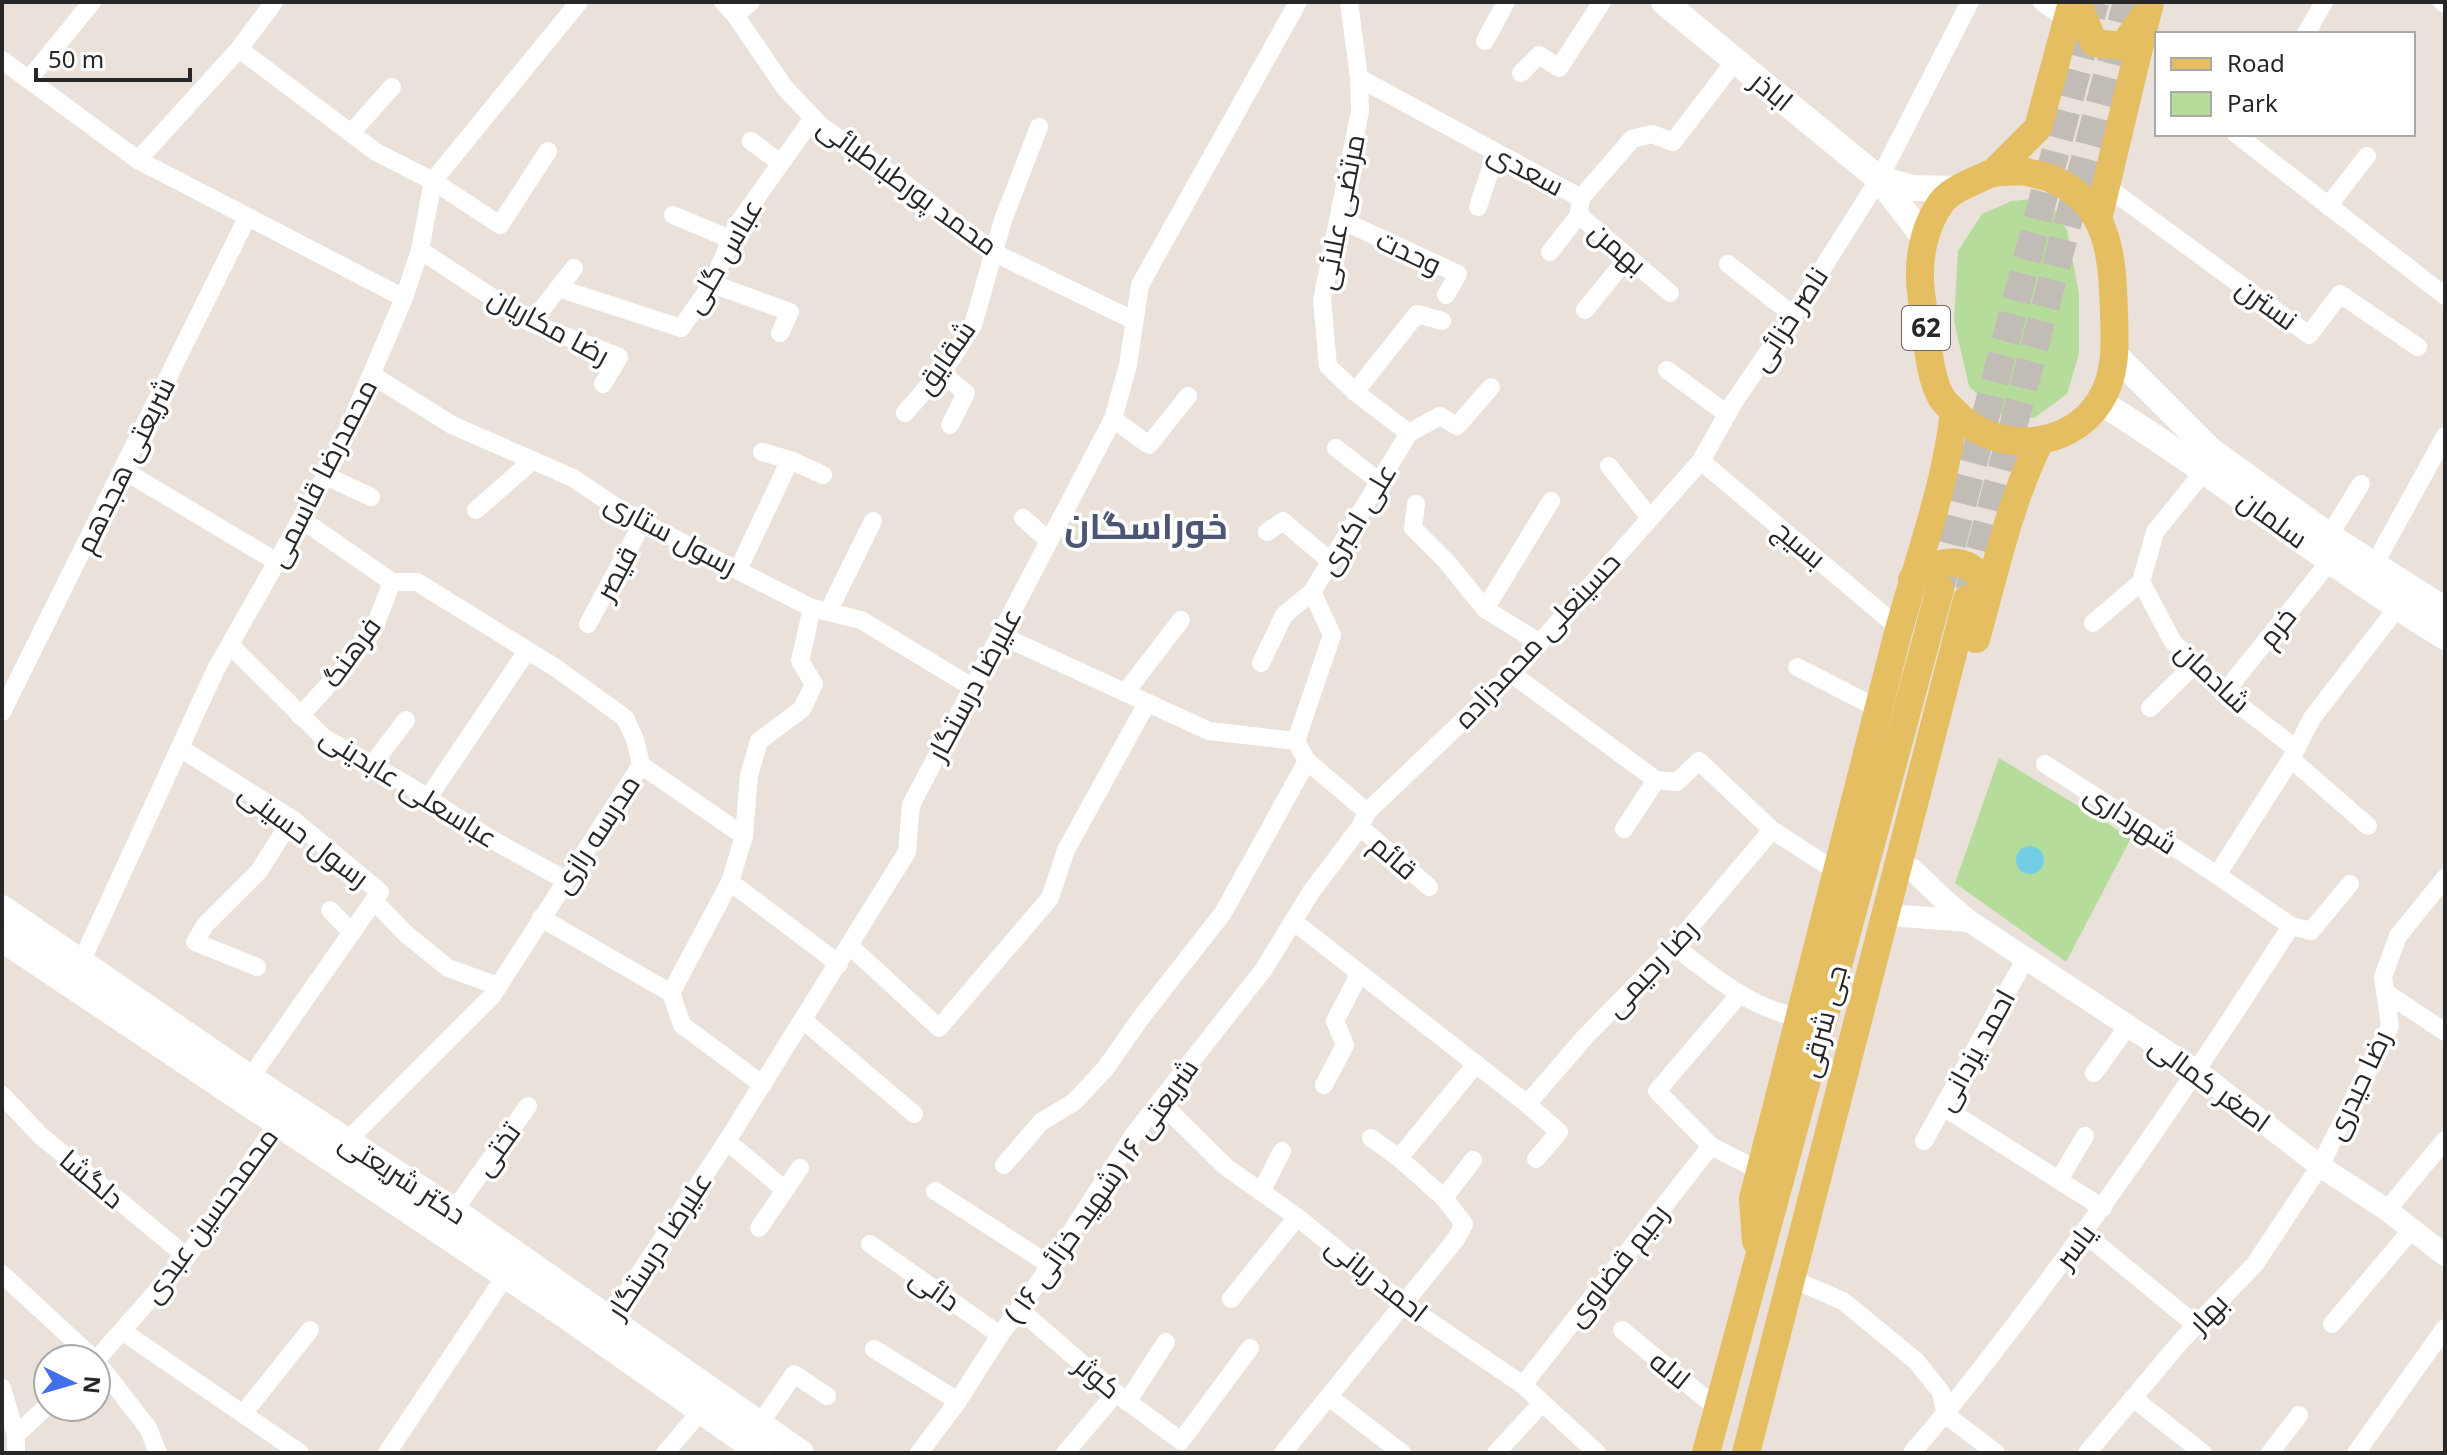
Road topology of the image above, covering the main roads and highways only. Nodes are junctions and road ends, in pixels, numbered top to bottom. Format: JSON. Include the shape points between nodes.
{"nodes":[{"id":1,"x":1664,"y":2,"type":"edge"},
{"id":2,"x":2072,"y":8,"type":"edge"},
{"id":3,"x":2148,"y":8,"type":"edge"},
{"id":4,"x":1993,"y":173,"type":"junction"},
{"id":5,"x":1879,"y":179,"type":"junction"},
{"id":6,"x":1957,"y":189,"type":"junction"},
{"id":7,"x":2098,"y":219,"type":"junction"},
{"id":8,"x":1924,"y":237,"type":"junction"},
{"id":9,"x":2116,"y":356,"type":"junction"},
{"id":10,"x":2100,"y":402,"type":"junction"},
{"id":11,"x":1954,"y":412,"type":"junction"},
{"id":12,"x":2040,"y":441,"type":"junction"},
{"id":13,"x":2330,"y":548,"type":"junction"},
{"id":14,"x":1912,"y":580,"type":"junction"},
{"id":15,"x":1940,"y":589,"type":"tunnel mouth"},
{"id":16,"x":1978,"y":592,"type":"junction"},
{"id":17,"x":2445,"y":610,"type":"edge"},
{"id":18,"x":2445,"y":637,"type":"edge"},
{"id":19,"x":2,"y":908,"type":"edge"},
{"id":20,"x":2,"y":939,"type":"edge"},
{"id":21,"x":76,"y":973,"type":"junction"},
{"id":22,"x":1757,"y":1266,"type":"junction"},
{"id":23,"x":1792,"y":1279,"type":"junction"},
{"id":24,"x":756,"y":1440,"type":"edge"},
{"id":25,"x":801,"y":1453,"type":"edge"},
{"id":26,"x":1706,"y":1453,"type":"edge"},
{"id":27,"x":1746,"y":1453,"type":"edge"}],
"edges":[{"from":1,"to":5,"type":"main road","name":"اباذر"},
{"from":2,"to":3,"type":"main road","via":[[2094,43],[2123,46]]},
{"from":2,"to":4,"type":"main road","via":[[2038,128]]},
{"from":3,"to":7,"type":"main road"},
{"from":4,"to":6,"type":"main road","number":"62"},
{"from":4,"to":7,"type":"main road","number":"62","via":[[2023,171],[2053,179],[2078,195]]},
{"from":5,"to":6,"type":"main road","name":"اباذر","via":[[1913,188]]},
{"from":5,"to":8,"type":"main road","name":"اباذر"},
{"from":6,"to":8,"type":"main road","number":"62","via":[[1941,203]]},
{"from":7,"to":9,"type":"main road","number":"62","via":[[2112,260]]},
{"from":8,"to":11,"type":"main road","number":"62","via":[[1920,273],[1928,348],[1942,399]]},
{"from":9,"to":10,"type":"main road","number":"62"},
{"from":9,"to":13,"type":"main road","name":"سلمان","via":[[2209,449]]},
{"from":10,"to":12,"type":"main road","number":"62","via":[[2075,428]]},
{"from":10,"to":13,"type":"main road","name":"سلمان"},
{"from":11,"to":12,"type":"main road","number":"62","via":[[1991,435],[2015,442]]},
{"from":11,"to":14,"type":"main road","via":[[1942,483]]},
{"from":12,"to":16,"type":"main road"},
{"from":13,"to":17,"type":"main road","name":"سلمان","via":[[2374,565]]},
{"from":13,"to":18,"type":"main road","name":"سلمان","via":[[2397,608]]},
{"from":14,"to":16,"type":"main road","via":[[1922,570],[1947,562],[1969,566]]},
{"from":14,"to":22,"type":"main road","via":[[1753,1199]]},
{"from":15,"to":22,"type":"main road","name":"جی شرقی"},
{"from":16,"to":23,"type":"main road","name":"جی شرقی"},
{"from":16,"to":23,"type":"main road","via":[[1817,1244]]},
{"from":19,"to":21,"type":"main road","name":"دکتر شریعتی"},
{"from":20,"to":21,"type":"main road","name":"دکتر شریعتی"},
{"from":21,"to":24,"type":"main road","name":"دکتر شریعتی","via":[[447,1221]]},
{"from":22,"to":26,"type":"main road","name":"جی شرقی"},
{"from":23,"to":27,"type":"main road","name":"جی شرقی"},
{"from":24,"to":25,"type":"main road","name":"دکتر شریعتی"}]}
